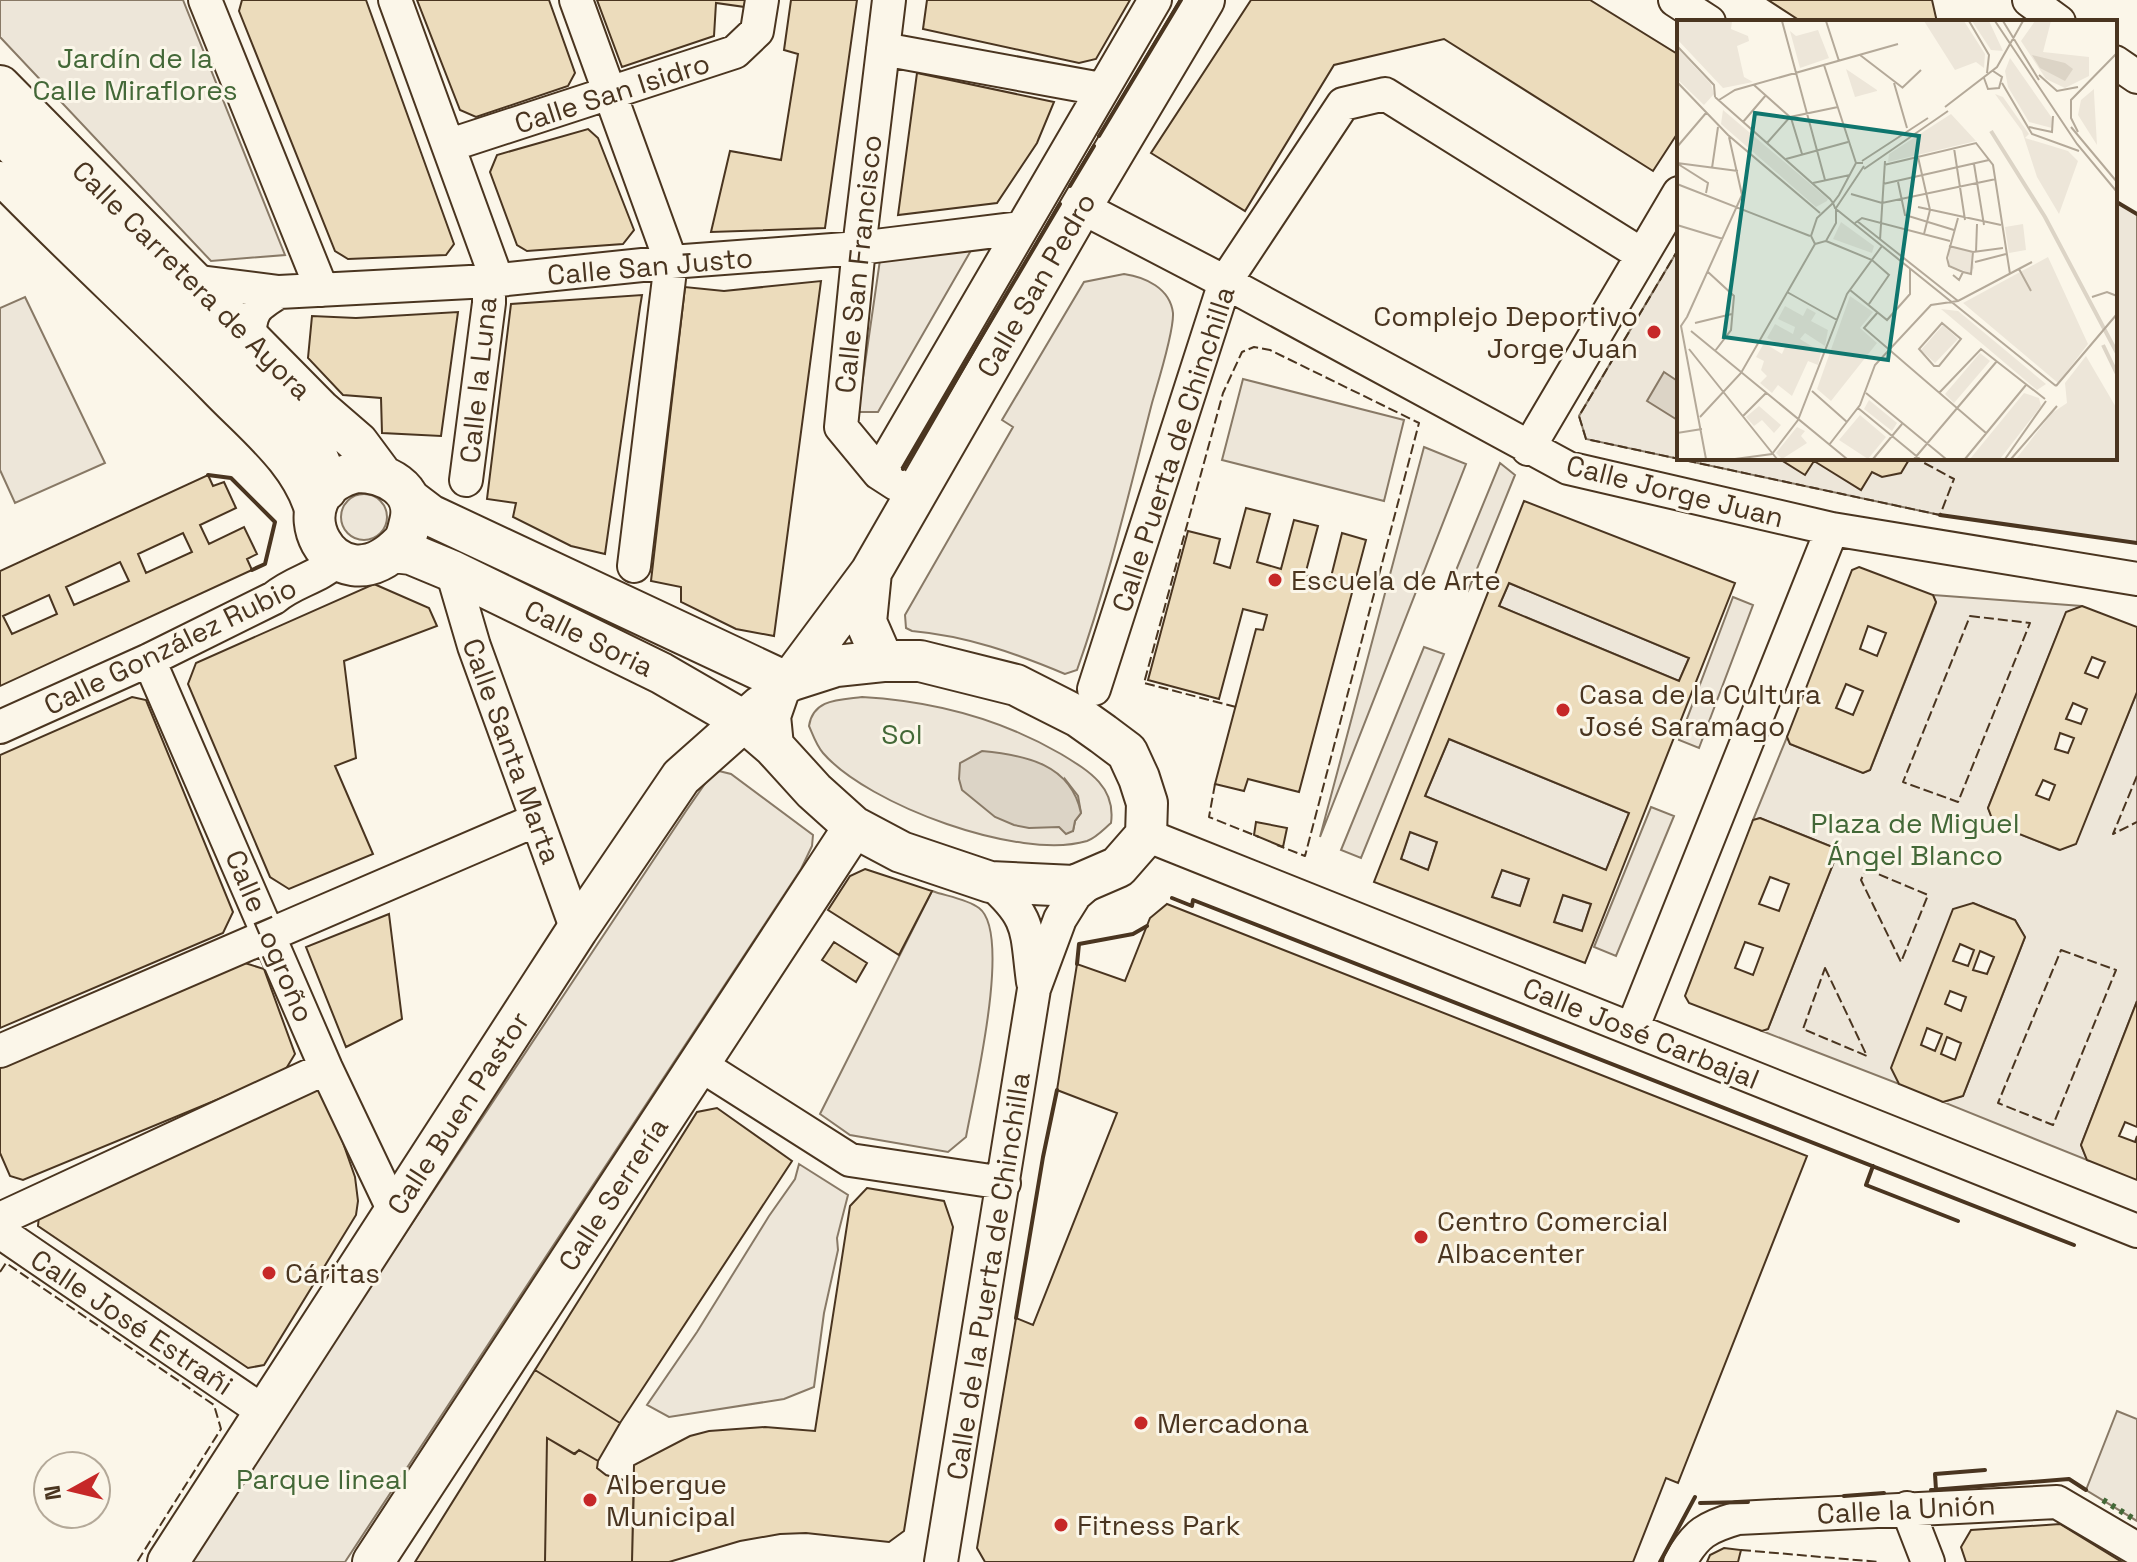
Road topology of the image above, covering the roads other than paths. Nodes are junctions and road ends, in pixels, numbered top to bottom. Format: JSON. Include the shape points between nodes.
{"nodes":[{"id":1,"x":205,"y":0,"type":"edge"},
{"id":2,"x":395,"y":0,"type":"edge"},
{"id":3,"x":576,"y":0,"type":"edge"},
{"id":4,"x":889,"y":0,"type":"edge"},
{"id":5,"x":1155,"y":0,"type":"edge"},
{"id":6,"x":1204,"y":0,"type":"edge"},
{"id":7,"x":1675,"y":0,"type":"edge"},
{"id":8,"x":760,"y":11,"type":"edge"},
{"id":9,"x":1706,"y":20,"type":"edge"},
{"id":10,"x":883,"y":49,"type":"junction"},
{"id":11,"x":2117,"y":63,"type":"edge"},
{"id":12,"x":2137,"y":77,"type":"edge"},
{"id":13,"x":0,"y":86,"type":"edge"},
{"id":14,"x":1101,"y":89,"type":"junction"},
{"id":15,"x":612,"y":92,"type":"junction"},
{"id":16,"x":0,"y":131,"type":"edge"},
{"id":17,"x":450,"y":145,"type":"junction"},
{"id":18,"x":0,"y":178,"type":"edge"},
{"id":19,"x":1677,"y":196,"type":"edge"},
{"id":20,"x":1081,"y":207,"type":"junction"},
{"id":21,"x":1020,"y":228,"type":"junction"},
{"id":22,"x":859,"y":248,"type":"junction"},
{"id":23,"x":1641,"y":254,"type":"junction"},
{"id":24,"x":671,"y":262,"type":"junction"},
{"id":25,"x":493,"y":280,"type":"junction"},
{"id":26,"x":192,"y":281,"type":"junction"},
{"id":27,"x":1225,"y":282,"type":"junction"},
{"id":28,"x":322,"y":290,"type":"junction"},
{"id":29,"x":279,"y":292,"type":"junction"},
{"id":30,"x":249,"y":338,"type":"junction"},
{"id":31,"x":1528,"y":449,"type":"junction"},
{"id":32,"x":879,"y":473,"type":"junction"},
{"id":33,"x":466,"y":480,"type":"dead end"},
{"id":34,"x":395,"y":487,"type":"junction"},
{"id":35,"x":915,"y":497,"type":"junction"},
{"id":36,"x":320,"y":504,"type":"junction"},
{"id":37,"x":1832,"y":529,"type":"junction"},
{"id":38,"x":393,"y":552,"type":"junction"},
{"id":39,"x":337,"y":560,"type":"junction"},
{"id":40,"x":634,"y":566,"type":"dead end"},
{"id":41,"x":452,"y":571,"type":"junction"},
{"id":42,"x":871,"y":572,"type":"junction"},
{"id":43,"x":2137,"y":579,"type":"edge"},
{"id":44,"x":149,"y":660,"type":"junction"},
{"id":45,"x":883,"y":661,"type":"junction"},
{"id":46,"x":785,"y":684,"type":"junction"},
{"id":47,"x":1079,"y":699,"type":"junction"},
{"id":48,"x":0,"y":727,"type":"edge"},
{"id":49,"x":758,"y":733,"type":"junction"},
{"id":50,"x":536,"y":820,"type":"junction"},
{"id":51,"x":854,"y":827,"type":"junction"},
{"id":52,"x":1146,"y":835,"type":"junction"},
{"id":53,"x":1098,"y":875,"type":"junction"},
{"id":54,"x":990,"y":882,"type":"junction"},
{"id":55,"x":577,"y":930,"type":"junction"},
{"id":56,"x":270,"y":935,"type":"junction"},
{"id":57,"x":1034,"y":989,"type":"junction"},
{"id":58,"x":1632,"y":1029,"type":"junction"},
{"id":59,"x":0,"y":1051,"type":"edge"},
{"id":60,"x":699,"y":1064,"type":"junction"},
{"id":61,"x":326,"y":1068,"type":"junction"},
{"id":62,"x":1004,"y":1183,"type":"junction"},
{"id":63,"x":394,"y":1211,"type":"junction"},
{"id":64,"x":0,"y":1219,"type":"edge"},
{"id":65,"x":2137,"y":1231,"type":"edge"},
{"id":66,"x":0,"y":1232,"type":"edge"},
{"id":67,"x":264,"y":1412,"type":"junction"},
{"id":68,"x":1907,"y":1508,"type":"junction"},
{"id":69,"x":2137,"y":1549,"type":"edge"},
{"id":70,"x":168,"y":1562,"type":"edge"},
{"id":71,"x":373,"y":1562,"type":"edge"},
{"id":72,"x":941,"y":1562,"type":"edge"},
{"id":73,"x":1680,"y":1562,"type":"edge"},
{"id":74,"x":1928,"y":1562,"type":"edge"}],
"edges":[{"from":1,"to":28,"type":"street"},
{"from":2,"to":17,"type":"street"},
{"from":3,"to":15,"type":"street"},
{"from":4,"to":10,"type":"street","name":"Calle San Francisco"},
{"from":5,"to":14,"type":"street","name":"Calle San Pedro"},
{"from":6,"to":20,"type":"main road","name":"Calle San Pedro"},
{"from":7,"to":9,"type":"street"},
{"from":8,"to":15,"type":"street","name":"Calle San Isidro","via":[[757,31],[735,52]]},
{"from":10,"to":14,"type":"street"},
{"from":10,"to":22,"type":"street","name":"Calle San Francisco"},
{"from":11,"to":12,"type":"street"},
{"from":13,"to":26,"type":"main road","name":"Calle Carretera de Ayora"},
{"from":14,"to":21,"type":"street","name":"Calle San Pedro"},
{"from":15,"to":17,"type":"street","name":"Calle San Isidro"},
{"from":15,"to":24,"type":"street"},
{"from":16,"to":36,"type":"main road","name":"Calle Carretera de Ayora","via":[[300,433],[323,467]]},
{"from":17,"to":25,"type":"street"},
{"from":18,"to":36,"type":"street","via":[[169,342],[279,456],[308,497]]},
{"from":19,"to":23,"type":"street"},
{"from":20,"to":27,"type":"street","name":"Calle Jorge Juan"},
{"from":20,"to":35,"type":"main road","name":"Calle San Pedro"},
{"from":21,"to":22,"type":"street","name":"Calle San Justo"},
{"from":21,"to":32,"type":"street","name":"Calle San Pedro"},
{"from":22,"to":24,"type":"street","name":"Calle San Justo"},
{"from":22,"to":32,"type":"street","name":"Calle San Francisco","via":[[841,427]]},
{"from":23,"to":27,"type":"street","name":"Calle Puerta de Chinchilla","via":[[1385,94],[1343,104]]},
{"from":23,"to":31,"type":"street"},
{"from":24,"to":25,"type":"street","name":"Calle San Justo"},
{"from":24,"to":40,"type":"street"},
{"from":25,"to":28,"type":"street","name":"Calle San Justo"},
{"from":25,"to":33,"type":"street","name":"Calle la Luna"},
{"from":26,"to":29,"type":"street","name":"Calle San Justo"},
{"from":26,"to":30,"type":"main road","name":"Calle Carretera de Ayora"},
{"from":27,"to":31,"type":"street","name":"Calle Jorge Juan"},
{"from":27,"to":47,"type":"street","name":"Calle Puerta de Chinchilla"},
{"from":28,"to":29,"type":"street","name":"Calle San Justo"},
{"from":29,"to":30,"type":"street","via":[[251,315]]},
{"from":30,"to":34,"type":"main road","name":"Calle Carretera de Ayora","via":[[358,443]]},
{"from":31,"to":37,"type":"street","name":"Calle Jorge Juan","via":[[1568,468]]},
{"from":32,"to":35,"type":"street","name":"Calle San Francisco"},
{"from":34,"to":36,"type":"main road","via":[[357,472],[345,475]]},
{"from":34,"to":38,"type":"main road","via":[[412,515],[405,540]]},
{"from":34,"to":46,"type":"main road","name":"Calle Soria","via":[[430,515]]},
{"from":35,"to":42,"type":"main road","name":"Calle San Pedro"},
{"from":36,"to":39,"type":"main road","via":[[317,537]]},
{"from":37,"to":43,"type":"street","name":"Calle Jorge Juan"},
{"from":37,"to":58,"type":"street"},
{"from":38,"to":39,"type":"main road","via":[[365,566]]},
{"from":38,"to":41,"type":"main road","name":"Calle Soria"},
{"from":39,"to":44,"type":"street","name":"Calle González Rubio","via":[[325,572]]},
{"from":41,"to":49,"type":"main road","name":"Calle Soria","via":[[661,673]]},
{"from":41,"to":50,"type":"street","name":"Calle Santa Marta"},
{"from":42,"to":45,"type":"main road","name":"Calle San Pedro","via":[[866,622]]},
{"from":42,"to":46,"type":"main road","name":"Calle San Pedro"},
{"from":44,"to":48,"type":"street","name":"Calle González Rubio"},
{"from":44,"to":56,"type":"street","name":"Calle Logroño"},
{"from":45,"to":46,"type":"main road","via":[[836,666]]},
{"from":45,"to":47,"type":"main road","via":[[920,661]]},
{"from":46,"to":49,"type":"main road","name":"Calle Buen Pastor"},
{"from":47,"to":52,"type":"main road","via":[[1103,734],[1127,752],[1147,803]]},
{"from":49,"to":51,"type":"main road","name":"Calle Soria"},
{"from":49,"to":55,"type":"main road","name":"Calle Buen Pastor","via":[[681,777]]},
{"from":50,"to":55,"type":"street","name":"Calle Santa Marta"},
{"from":50,"to":56,"type":"street"},
{"from":51,"to":54,"type":"main road","name":"Calle Soria","via":[[901,852]]},
{"from":51,"to":60,"type":"main road","name":"Calle Serrería"},
{"from":52,"to":53,"type":"main road","name":"Calle Soria","via":[[1118,867]]},
{"from":52,"to":58,"type":"street","name":"Calle José Carbajal"},
{"from":53,"to":54,"type":"main road","name":"Calle Soria","via":[[1074,886]]},
{"from":53,"to":57,"type":"street","name":"Calle de la Puerta de Chinchilla","via":[[1075,895],[1060,919]]},
{"from":54,"to":57,"type":"street","name":"Calle de la Puerta de Chinchilla","via":[[1022,916]]},
{"from":55,"to":63,"type":"main road","name":"Calle Buen Pastor"},
{"from":56,"to":59,"type":"street"},
{"from":56,"to":61,"type":"street","name":"Calle Logroño"},
{"from":57,"to":62,"type":"street","name":"Calle de la Puerta de Chinchilla"},
{"from":58,"to":65,"type":"street","name":"Calle José Carbajal"},
{"from":60,"to":62,"type":"street","via":[[850,1160]]},
{"from":60,"to":71,"type":"main road","name":"Calle Serrería"},
{"from":61,"to":63,"type":"street","name":"Calle Logroño"},
{"from":61,"to":64,"type":"street"},
{"from":62,"to":72,"type":"street","name":"Calle de la Puerta de Chinchilla"},
{"from":63,"to":67,"type":"main road","name":"Calle Buen Pastor"},
{"from":66,"to":67,"type":"street","name":"Calle José Estrañi"},
{"from":67,"to":70,"type":"main road","name":"Calle Buen Pastor"},
{"from":68,"to":69,"type":"street","name":"Calle la Unión","via":[[2057,1502]]},
{"from":68,"to":73,"type":"street","name":"Calle la Unión","via":[[1738,1518],[1711,1526],[1691,1541]]},
{"from":68,"to":74,"type":"street"}]}
